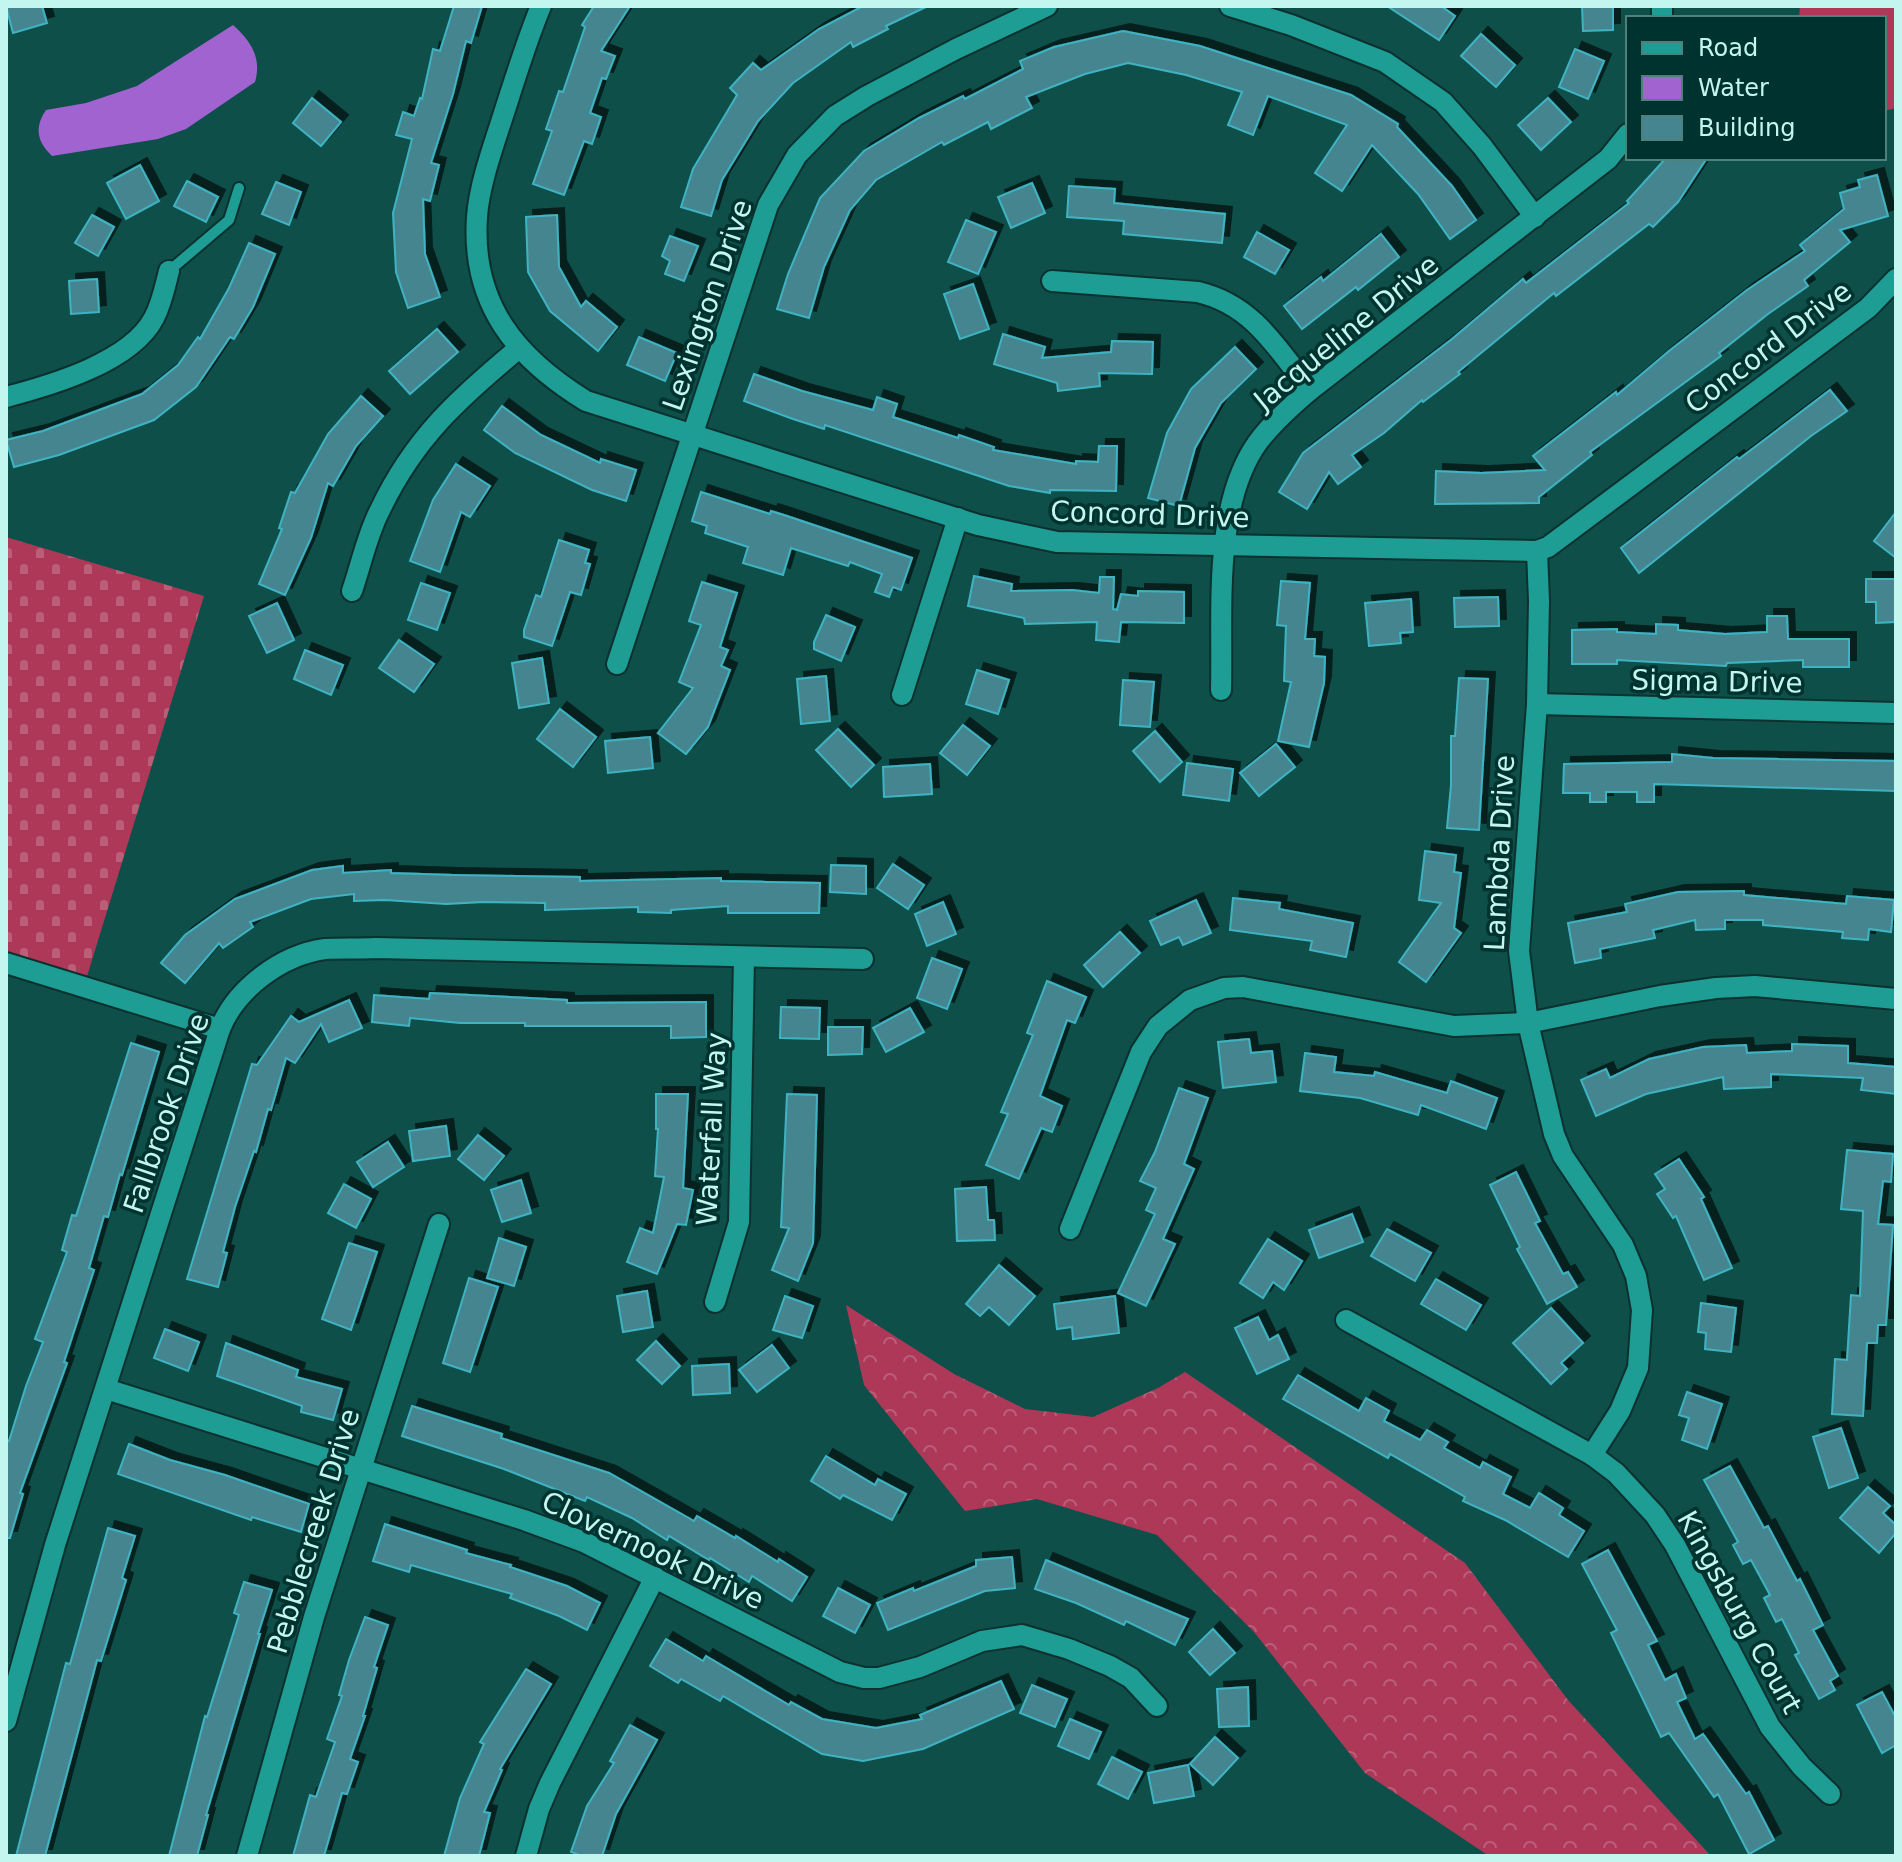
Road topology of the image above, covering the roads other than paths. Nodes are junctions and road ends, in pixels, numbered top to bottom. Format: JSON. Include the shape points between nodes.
{"nodes":[{"id":1,"x":541,"y":6,"type":"edge"},
{"id":2,"x":1047,"y":6,"type":"edge"},
{"id":3,"x":1230,"y":6,"type":"edge"},
{"id":4,"x":1626,"y":136,"type":"edge"},
{"id":5,"x":239,"y":188,"type":"dead end"},
{"id":6,"x":1535,"y":217,"type":"junction"},
{"id":7,"x":169,"y":271,"type":"joint"},
{"id":8,"x":1896,"y":279,"type":"edge"},
{"id":9,"x":1052,"y":281,"type":"dead end"},
{"id":10,"x":519,"y":348,"type":"junction"},
{"id":11,"x":1310,"y":390,"type":"junction"},
{"id":12,"x":6,"y":397,"type":"edge"},
{"id":13,"x":693,"y":434,"type":"junction"},
{"id":14,"x":958,"y":518,"type":"junction"},
{"id":15,"x":1224,"y":545,"type":"junction"},
{"id":16,"x":1537,"y":551,"type":"junction"},
{"id":17,"x":352,"y":591,"type":"dead end"},
{"id":18,"x":617,"y":664,"type":"dead end"},
{"id":19,"x":1221,"y":690,"type":"dead end"},
{"id":20,"x":902,"y":695,"type":"dead end"},
{"id":21,"x":1537,"y":704,"type":"junction"},
{"id":22,"x":1896,"y":713,"type":"edge"},
{"id":23,"x":744,"y":957,"type":"junction"},
{"id":24,"x":863,"y":959,"type":"dead end"},
{"id":25,"x":6,"y":963,"type":"edge"},
{"id":26,"x":1896,"y":999,"type":"edge"},
{"id":27,"x":1528,"y":1023,"type":"junction"},
{"id":28,"x":220,"y":1029,"type":"junction"},
{"id":29,"x":439,"y":1224,"type":"dead end"},
{"id":30,"x":1070,"y":1229,"type":"dead end"},
{"id":31,"x":715,"y":1302,"type":"dead end"},
{"id":32,"x":1346,"y":1320,"type":"dead end"},
{"id":33,"x":106,"y":1389,"type":"junction"},
{"id":34,"x":1592,"y":1455,"type":"junction"},
{"id":35,"x":361,"y":1470,"type":"junction"},
{"id":36,"x":655,"y":1577,"type":"junction"},
{"id":37,"x":1157,"y":1706,"type":"dead end"},
{"id":38,"x":6,"y":1721,"type":"edge"},
{"id":39,"x":1830,"y":1794,"type":"dead end"},
{"id":40,"x":247,"y":1856,"type":"edge"},
{"id":41,"x":526,"y":1856,"type":"edge"}],
"edges":[{"from":1,"to":10,"type":"street","name":"Concord Drive","via":[[492,151],[477,216],[484,287]]},
{"from":2,"to":13,"type":"street","name":"Lexington Drive","via":[[867,96],[835,116],[797,155],[768,205]]},
{"from":3,"to":6,"type":"street","via":[[1385,62],[1443,102]]},
{"from":4,"to":6,"type":"street","name":"Jacqueline Drive","via":[[1608,159]]},
{"from":5,"to":7,"type":"lane","via":[[229,220]]},
{"from":6,"to":11,"type":"street","name":"Jacqueline Drive"},
{"from":7,"to":12,"type":"street","via":[[153,321],[128,347],[106,362]]},
{"from":8,"to":16,"type":"street","name":"Concord Drive","via":[[1868,308]]},
{"from":9,"to":11,"type":"street","via":[[1219,297],[1256,321]]},
{"from":10,"to":13,"type":"street","name":"Concord Drive","via":[[553,381],[586,401]]},
{"from":10,"to":17,"type":"street","via":[[476,383],[409,455],[378,512]]},
{"from":11,"to":15,"type":"street","name":"Jacqueline Drive","via":[[1282,414],[1244,466]]},
{"from":13,"to":14,"type":"street","name":"Concord Drive"},
{"from":13,"to":18,"type":"street","name":"Lexington Drive"},
{"from":14,"to":15,"type":"street","name":"Concord Drive","via":[[1057,542]]},
{"from":14,"to":20,"type":"street"},
{"from":15,"to":16,"type":"street","name":"Concord Drive"},
{"from":15,"to":19,"type":"street","name":"Jacqueline Drive"},
{"from":16,"to":21,"type":"street","name":"Lambda Drive"},
{"from":21,"to":22,"type":"street","name":"Sigma Drive"},
{"from":21,"to":27,"type":"street","name":"Lambda Drive","via":[[1519,951]]},
{"from":23,"to":24,"type":"street","name":"Fallbrook Drive"},
{"from":23,"to":28,"type":"street","name":"Fallbrook Drive","via":[[323,949],[292,958],[250,984]]},
{"from":23,"to":31,"type":"street","name":"Waterfall Way","via":[[739,1222]]},
{"from":25,"to":28,"type":"street"},
{"from":26,"to":27,"type":"street","via":[[1755,986],[1716,988]]},
{"from":27,"to":30,"type":"street","via":[[1454,1026],[1243,987],[1190,1000],[1158,1026],[1141,1052]]},
{"from":27,"to":34,"type":"street","name":"Lambda Drive","via":[[1554,1134],[1623,1245],[1642,1310],[1638,1368],[1620,1411]]},
{"from":28,"to":33,"type":"street","name":"Fallbrook Drive"},
{"from":29,"to":35,"type":"street","name":"Pebblecreek Drive"},
{"from":32,"to":34,"type":"street","name":"Kingsburg Court"},
{"from":33,"to":35,"type":"street","name":"Clovernook Drive"},
{"from":33,"to":38,"type":"street","name":"Fallbrook Drive"},
{"from":34,"to":39,"type":"street","name":"Kingsburg Court","via":[[1655,1515],[1770,1727]]},
{"from":35,"to":36,"type":"street","name":"Clovernook Drive","via":[[524,1520]]},
{"from":35,"to":40,"type":"street","name":"Pebblecreek Drive"},
{"from":36,"to":37,"type":"street","name":"Clovernook Drive","via":[[840,1672],[879,1678],[997,1636],[1022,1635],[1110,1666],[1131,1678]]},
{"from":36,"to":41,"type":"street","via":[[550,1783]]}]}
